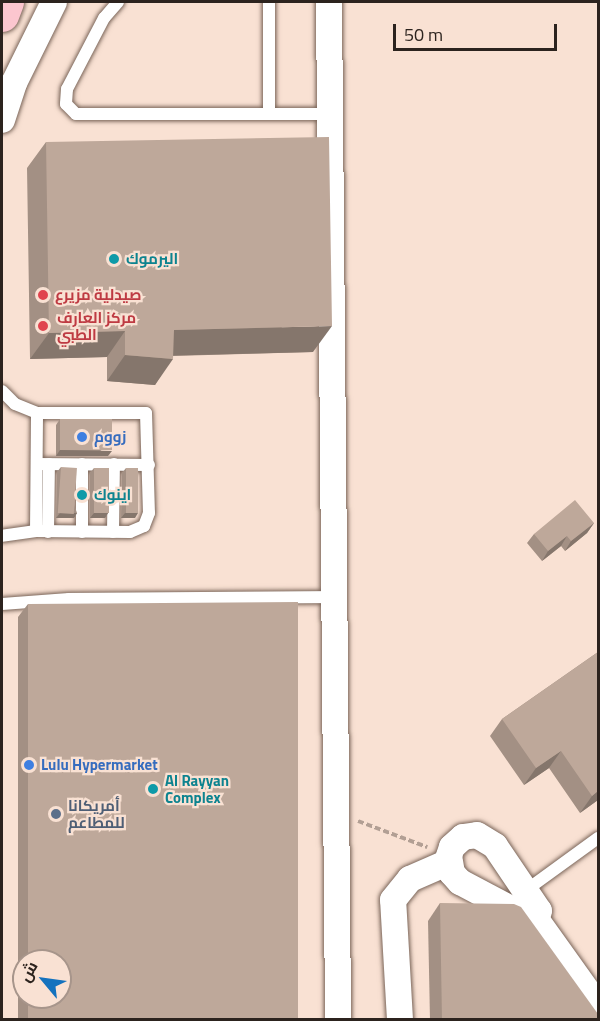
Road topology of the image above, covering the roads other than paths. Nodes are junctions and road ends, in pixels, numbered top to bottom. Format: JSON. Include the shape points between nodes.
{"nodes":[{"id":1,"x":7,"y":2,"type":"edge"},
{"id":2,"x":54,"y":2,"type":"edge"},
{"id":3,"x":118,"y":2,"type":"edge"},
{"id":4,"x":268,"y":2,"type":"edge"},
{"id":5,"x":329,"y":2,"type":"edge"},
{"id":6,"x":2,"y":15,"type":"edge"},
{"id":7,"x":269,"y":114,"type":"junction"},
{"id":8,"x":330,"y":114,"type":"junction"},
{"id":9,"x":2,"y":120,"type":"edge"},
{"id":10,"x":2,"y":391,"type":"edge"},
{"id":11,"x":37,"y":413,"type":"junction"},
{"id":12,"x":44,"y":464,"type":"junction"},
{"id":13,"x":82,"y":464,"type":"junction"},
{"id":14,"x":114,"y":464,"type":"junction"},
{"id":15,"x":149,"y":465,"type":"junction"},
{"id":16,"x":42,"y":531,"type":"junction"},
{"id":17,"x":82,"y":532,"type":"junction"},
{"id":18,"x":113,"y":532,"type":"junction"},
{"id":19,"x":2,"y":536,"type":"edge"},
{"id":20,"x":333,"y":597,"type":"junction"},
{"id":21,"x":2,"y":604,"type":"edge"},
{"id":22,"x":598,"y":838,"type":"edge"},
{"id":23,"x":450,"y":863,"type":"junction"},
{"id":24,"x":525,"y":891,"type":"junction"},
{"id":25,"x":536,"y":919,"type":"junction"},
{"id":26,"x":598,"y":1006,"type":"edge"},
{"id":27,"x":338,"y":1020,"type":"edge"},
{"id":28,"x":400,"y":1020,"type":"edge"}],
"edges":[{"from":1,"to":6,"type":"highway"},
{"from":2,"to":9,"type":"street","via":[[14,83]]},
{"from":3,"to":7,"type":"lane","via":[[104,18],[68,89],[65,97],[70,110],[83,115]]},
{"from":4,"to":7,"type":"lane"},
{"from":5,"to":8,"type":"street"},
{"from":7,"to":8,"type":"lane"},
{"from":8,"to":20,"type":"street"},
{"from":10,"to":11,"type":"lane","via":[[15,404]]},
{"from":11,"to":12,"type":"lane"},
{"from":11,"to":15,"type":"lane","via":[[142,411],[148,418]]},
{"from":12,"to":13,"type":"lane"},
{"from":12,"to":16,"type":"lane"},
{"from":13,"to":14,"type":"lane"},
{"from":13,"to":17,"type":"lane"},
{"from":14,"to":15,"type":"lane"},
{"from":14,"to":18,"type":"lane"},
{"from":15,"to":18,"type":"lane","via":[[149,513],[144,526],[130,532]]},
{"from":16,"to":17,"type":"lane"},
{"from":16,"to":19,"type":"lane"},
{"from":17,"to":18,"type":"lane"},
{"from":20,"to":21,"type":"lane","via":[[69,599]]},
{"from":20,"to":27,"type":"street"},
{"from":22,"to":24,"type":"lane"},
{"from":23,"to":24,"type":"street","via":[[463,837],[484,837]]},
{"from":23,"to":25,"type":"street","via":[[460,882]]},
{"from":23,"to":28,"type":"street","via":[[403,884],[393,900]]},
{"from":24,"to":25,"type":"street","via":[[539,911]]},
{"from":25,"to":26,"type":"street"}]}
